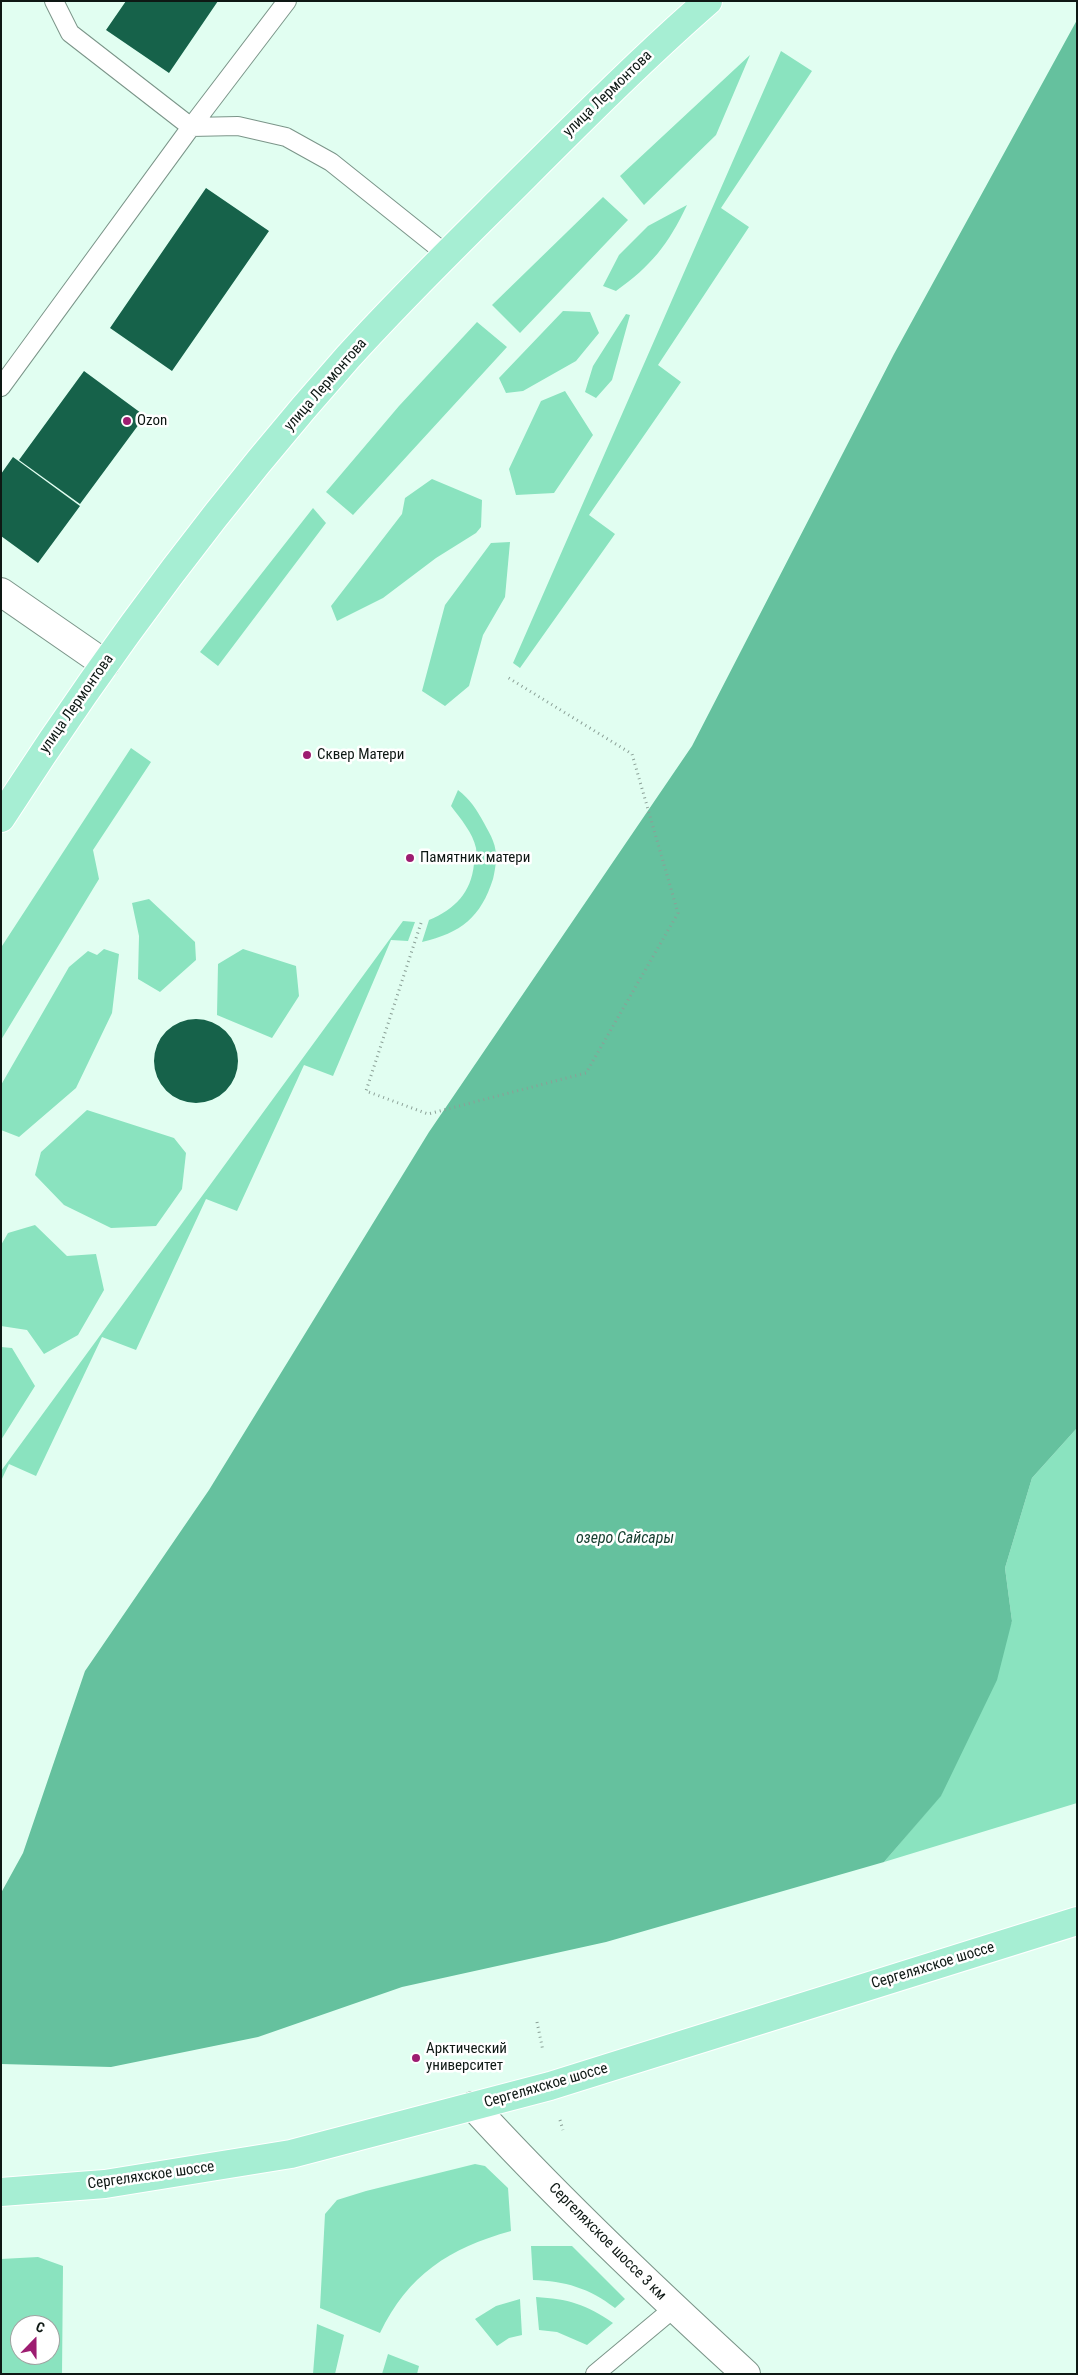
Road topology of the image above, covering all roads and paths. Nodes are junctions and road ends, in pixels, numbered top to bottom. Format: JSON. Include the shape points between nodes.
{"nodes":[{"id":1,"x":54,"y":1,"type":"edge"},
{"id":2,"x":287,"y":1,"type":"edge"},
{"id":3,"x":708,"y":1,"type":"edge"},
{"id":4,"x":191,"y":127,"type":"junction"},
{"id":5,"x":446,"y":254,"type":"junction"},
{"id":6,"x":1,"y":387,"type":"edge"},
{"id":7,"x":1,"y":592,"type":"edge"},
{"id":8,"x":104,"y":664,"type":"junction"},
{"id":9,"x":507,"y":678,"type":"dead end"},
{"id":10,"x":1,"y":818,"type":"edge"},
{"id":11,"x":421,"y":923,"type":"dead end"},
{"id":12,"x":1077,"y":1921,"type":"edge"},
{"id":13,"x":473,"y":2106,"type":"junction"},
{"id":14,"x":1,"y":2192,"type":"edge"},
{"id":15,"x":674,"y":2308,"type":"junction"},
{"id":16,"x":595,"y":2374,"type":"edge"},
{"id":17,"x":746,"y":2374,"type":"edge"}],
"edges":[{"from":1,"to":4,"type":"lane","via":[[70,33]]},
{"from":2,"to":4,"type":"lane"},
{"from":3,"to":5,"type":"main road","name":"улица Лермонтова","via":[[662,41]]},
{"from":4,"to":5,"type":"lane","via":[[238,126],[286,137],[331,162]]},
{"from":4,"to":6,"type":"lane"},
{"from":5,"to":8,"type":"main road","name":"улица Лермонтова","via":[[348,358],[215,516]]},
{"from":7,"to":8,"type":"street"},
{"from":8,"to":10,"type":"main road","name":"улица Лермонтова"},
{"from":9,"to":11,"type":"path","via":[[632,754],[678,913],[586,1073],[428,1114],[366,1092]]},
{"from":12,"to":13,"type":"main road","name":"Сергеляхское шоссе","via":[[550,2086]]},
{"from":13,"to":14,"type":"main road","name":"Сергеляхское шоссе","via":[[291,2154],[105,2184]]},
{"from":13,"to":15,"type":"street","name":"Сергеляхское шоссе 3 км","via":[[509,2146]]},
{"from":15,"to":16,"type":"lane"},
{"from":15,"to":17,"type":"street","name":"Сергеляхское шоссе 3 км"}]}
